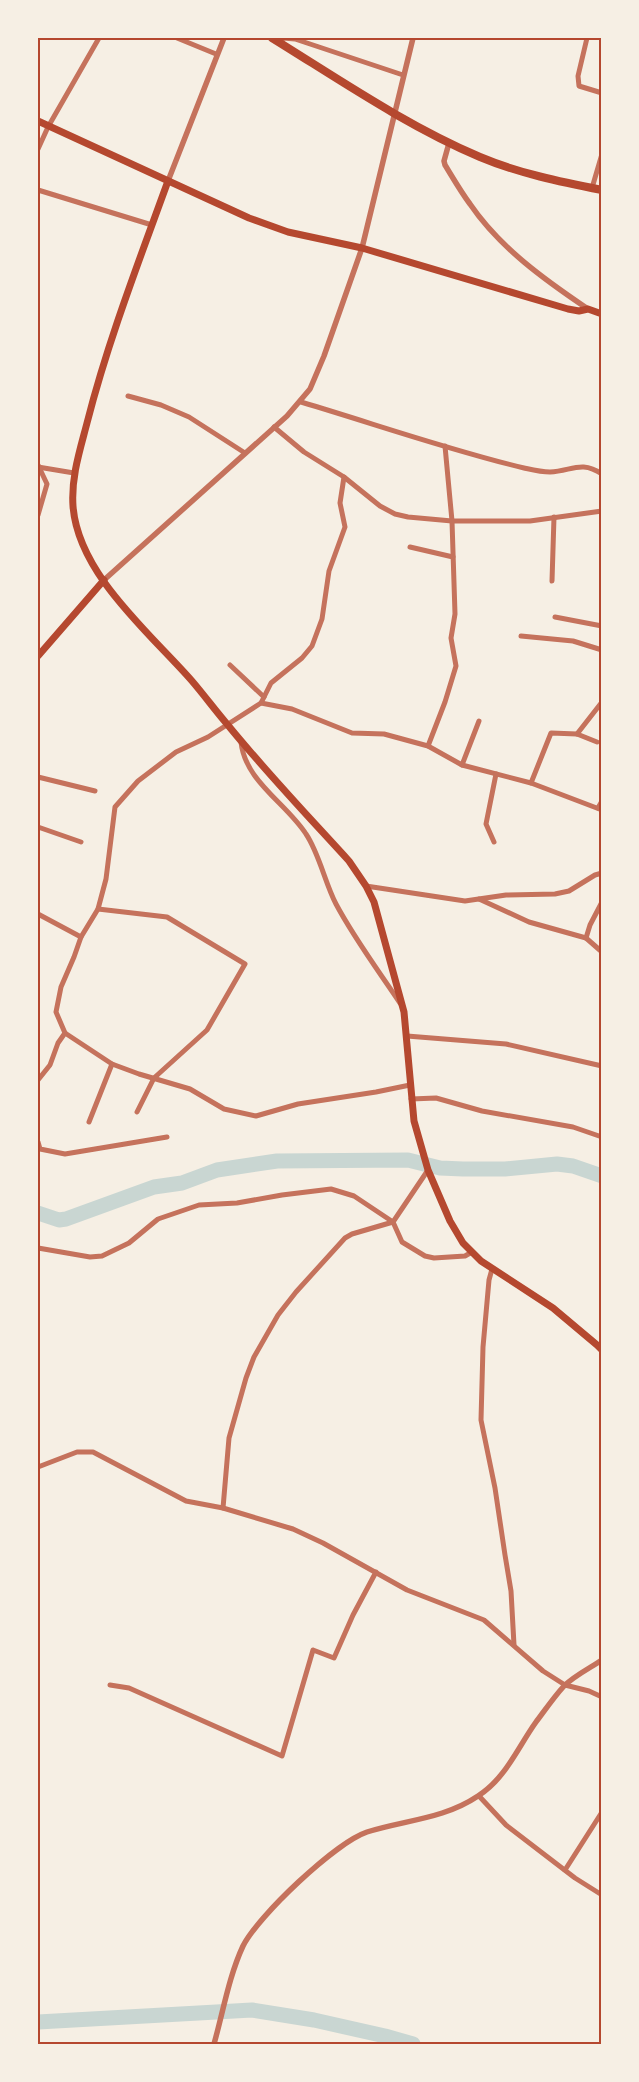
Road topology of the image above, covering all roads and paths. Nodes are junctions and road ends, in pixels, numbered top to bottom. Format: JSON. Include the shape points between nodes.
{"nodes":[{"id":1,"x":100,"y":38,"type":"edge"},
{"id":2,"x":177,"y":38,"type":"edge"},
{"id":3,"x":224,"y":38,"type":"edge"},
{"id":4,"x":272,"y":38,"type":"edge"},
{"id":5,"x":413,"y":38,"type":"edge"},
{"id":6,"x":587,"y":38,"type":"edge"},
{"id":7,"x":281,"y":43,"type":"junction"},
{"id":8,"x":216,"y":54,"type":"junction"},
{"id":9,"x":403,"y":75,"type":"junction"},
{"id":10,"x":602,"y":92,"type":"edge"},
{"id":11,"x":393,"y":113,"type":"junction"},
{"id":12,"x":38,"y":121,"type":"edge"},
{"id":13,"x":48,"y":127,"type":"junction"},
{"id":14,"x":449,"y":143,"type":"junction"},
{"id":15,"x":38,"y":149,"type":"edge"},
{"id":16,"x":602,"y":154,"type":"edge"},
{"id":17,"x":168,"y":181,"type":"junction"},
{"id":18,"x":592,"y":188,"type":"junction"},
{"id":19,"x":38,"y":190,"type":"edge"},
{"id":20,"x":602,"y":190,"type":"edge"},
{"id":21,"x":152,"y":225,"type":"junction"},
{"id":22,"x":362,"y":248,"type":"junction"},
{"id":23,"x":588,"y":309,"type":"junction"},
{"id":24,"x":602,"y":314,"type":"edge"},
{"id":25,"x":128,"y":396,"type":"dead end"},
{"id":26,"x":301,"y":402,"type":"junction"},
{"id":27,"x":274,"y":427,"type":"junction"},
{"id":28,"x":445,"y":446,"type":"junction"},
{"id":29,"x":245,"y":453,"type":"junction"},
{"id":30,"x":38,"y":467,"type":"edge"},
{"id":31,"x":74,"y":473,"type":"junction"},
{"id":32,"x":602,"y":474,"type":"edge"},
{"id":33,"x":344,"y":477,"type":"junction"},
{"id":34,"x":602,"y":511,"type":"edge"},
{"id":35,"x":38,"y":515,"type":"edge"},
{"id":36,"x":554,"y":517,"type":"junction"},
{"id":37,"x":452,"y":521,"type":"junction"},
{"id":38,"x":410,"y":546,"type":"dead end"},
{"id":39,"x":453,"y":557,"type":"junction"},
{"id":40,"x":104,"y":580,"type":"junction"},
{"id":41,"x":552,"y":582,"type":"dead end"},
{"id":42,"x":555,"y":617,"type":"dead end"},
{"id":43,"x":602,"y":626,"type":"edge"},
{"id":44,"x":522,"y":636,"type":"dead end"},
{"id":45,"x":602,"y":650,"type":"edge"},
{"id":46,"x":38,"y":656,"type":"edge"},
{"id":47,"x":230,"y":665,"type":"dead end"},
{"id":48,"x":264,"y":696,"type":"junction"},
{"id":49,"x":602,"y":702,"type":"edge"},
{"id":50,"x":261,"y":703,"type":"junction"},
{"id":51,"x":478,"y":721,"type":"dead end"},
{"id":52,"x":226,"y":724,"type":"junction"},
{"id":53,"x":577,"y":734,"type":"junction"},
{"id":54,"x":241,"y":741,"type":"junction"},
{"id":55,"x":597,"y":742,"type":"dead end"},
{"id":56,"x":428,"y":746,"type":"junction"},
{"id":57,"x":462,"y":765,"type":"junction"},
{"id":58,"x":496,"y":774,"type":"junction"},
{"id":59,"x":38,"y":777,"type":"edge"},
{"id":60,"x":531,"y":783,"type":"junction"},
{"id":61,"x":95,"y":791,"type":"dead end"},
{"id":62,"x":602,"y":800,"type":"edge"},
{"id":63,"x":600,"y":809,"type":"edge"},
{"id":64,"x":38,"y":826,"type":"edge"},
{"id":65,"x":81,"y":842,"type":"dead end"},
{"id":66,"x":494,"y":842,"type":"dead end"},
{"id":67,"x":602,"y":873,"type":"edge"},
{"id":68,"x":366,"y":886,"type":"junction"},
{"id":69,"x":479,"y":899,"type":"junction"},
{"id":70,"x":602,"y":902,"type":"edge"},
{"id":71,"x":98,"y":909,"type":"junction"},
{"id":72,"x":38,"y":914,"type":"edge"},
{"id":73,"x":81,"y":937,"type":"junction"},
{"id":74,"x":586,"y":938,"type":"junction"},
{"id":75,"x":602,"y":952,"type":"edge"},
{"id":76,"x":403,"y":1008,"type":"junction"},
{"id":77,"x":65,"y":1032,"type":"junction"},
{"id":78,"x":408,"y":1036,"type":"junction"},
{"id":79,"x":112,"y":1064,"type":"junction"},
{"id":80,"x":602,"y":1066,"type":"edge"},
{"id":81,"x":154,"y":1078,"type":"junction"},
{"id":82,"x":38,"y":1080,"type":"edge"},
{"id":83,"x":410,"y":1085,"type":"junction"},
{"id":84,"x":411,"y":1099,"type":"junction"},
{"id":85,"x":137,"y":1112,"type":"dead end"},
{"id":86,"x":89,"y":1122,"type":"dead end"},
{"id":87,"x":167,"y":1137,"type":"dead end"},
{"id":88,"x":602,"y":1137,"type":"edge"},
{"id":89,"x":38,"y":1142,"type":"edge"},
{"id":90,"x":428,"y":1170,"type":"junction"},
{"id":91,"x":393,"y":1222,"type":"junction"},
{"id":92,"x":38,"y":1248,"type":"edge"},
{"id":93,"x":472,"y":1252,"type":"junction"},
{"id":94,"x":492,"y":1269,"type":"junction"},
{"id":95,"x":602,"y":1350,"type":"edge"},
{"id":96,"x":38,"y":1467,"type":"edge"},
{"id":97,"x":223,"y":1508,"type":"junction"},
{"id":98,"x":376,"y":1572,"type":"junction"},
{"id":99,"x":514,"y":1645,"type":"junction"},
{"id":100,"x":602,"y":1660,"type":"edge"},
{"id":101,"x":110,"y":1685,"type":"dead end"},
{"id":102,"x":565,"y":1685,"type":"junction"},
{"id":103,"x":602,"y":1698,"type":"edge"},
{"id":104,"x":479,"y":1796,"type":"junction"},
{"id":105,"x":602,"y":1812,"type":"edge"},
{"id":106,"x":565,"y":1870,"type":"junction"},
{"id":107,"x":602,"y":1895,"type":"edge"},
{"id":108,"x":214,"y":2044,"type":"edge"}],
"edges":[{"from":1,"to":13,"type":"street"},
{"from":2,"to":8,"type":"street"},
{"from":3,"to":8,"type":"street"},
{"from":4,"to":7,"type":"highway"},
{"from":5,"to":9,"type":"street"},
{"from":6,"to":10,"type":"street","via":[[578,76],[579,86]]},
{"from":7,"to":9,"type":"street","via":[[283,38],[295,40]]},
{"from":7,"to":11,"type":"highway"},
{"from":8,"to":17,"type":"street"},
{"from":9,"to":11,"type":"street"},
{"from":11,"to":14,"type":"highway"},
{"from":11,"to":22,"type":"street"},
{"from":12,"to":13,"type":"main road"},
{"from":13,"to":15,"type":"street"},
{"from":13,"to":17,"type":"main road"},
{"from":14,"to":18,"type":"highway","via":[[507,167]]},
{"from":14,"to":23,"type":"street","via":[[445,165],[470,206],[511,250],[546,280]]},
{"from":16,"to":18,"type":"street"},
{"from":17,"to":21,"type":"main road"},
{"from":17,"to":22,"type":"main road","via":[[288,232]]},
{"from":18,"to":20,"type":"highway"},
{"from":19,"to":21,"type":"street"},
{"from":21,"to":31,"type":"main road","via":[[96,387]]},
{"from":22,"to":23,"type":"main road","via":[[568,309]]},
{"from":22,"to":26,"type":"street","via":[[324,356]]},
{"from":23,"to":24,"type":"main road"},
{"from":25,"to":29,"type":"street","via":[[189,417]]},
{"from":26,"to":27,"type":"street"},
{"from":26,"to":28,"type":"street"},
{"from":27,"to":29,"type":"street"},
{"from":27,"to":33,"type":"street","via":[[304,452]]},
{"from":28,"to":32,"type":"street","via":[[494,462],[539,471],[585,466]]},
{"from":28,"to":37,"type":"street"},
{"from":29,"to":40,"type":"street"},
{"from":30,"to":31,"type":"street"},
{"from":30,"to":35,"type":"street","via":[[47,484]]},
{"from":31,"to":40,"type":"main road","via":[[72,504],[78,534]]},
{"from":33,"to":37,"type":"street","via":[[395,514]]},
{"from":33,"to":48,"type":"street","via":[[340,503],[345,527],[329,572],[322,619],[312,646],[271,683]]},
{"from":34,"to":36,"type":"street"},
{"from":36,"to":37,"type":"street","via":[[530,521]]},
{"from":36,"to":41,"type":"street"},
{"from":37,"to":39,"type":"street"},
{"from":38,"to":39,"type":"street"},
{"from":39,"to":56,"type":"street","via":[[455,614],[451,638],[456,666]]},
{"from":40,"to":46,"type":"main road"},
{"from":40,"to":52,"type":"main road","via":[[125,610],[192,680]]},
{"from":42,"to":43,"type":"street"},
{"from":44,"to":45,"type":"street","via":[[573,641]]},
{"from":47,"to":48,"type":"street"},
{"from":48,"to":50,"type":"street"},
{"from":49,"to":53,"type":"street"},
{"from":50,"to":52,"type":"street"},
{"from":50,"to":56,"type":"street","via":[[292,709],[352,733],[384,734]]},
{"from":51,"to":57,"type":"street"},
{"from":52,"to":54,"type":"main road"},
{"from":52,"to":71,"type":"street","via":[[208,737],[176,752],[138,781],[115,807],[106,879]]},
{"from":53,"to":55,"type":"street"},
{"from":53,"to":60,"type":"street","via":[[551,733]]},
{"from":54,"to":68,"type":"main road","via":[[349,861]]},
{"from":54,"to":76,"type":"street","via":[[242,756],[260,782],[306,834],[336,903]]},
{"from":56,"to":57,"type":"street"},
{"from":57,"to":58,"type":"street"},
{"from":58,"to":60,"type":"street"},
{"from":58,"to":66,"type":"street","via":[[486,824]]},
{"from":59,"to":61,"type":"street"},
{"from":60,"to":63,"type":"street"},
{"from":62,"to":63,"type":"street"},
{"from":64,"to":65,"type":"street"},
{"from":67,"to":69,"type":"street","via":[[555,894]]},
{"from":68,"to":69,"type":"street","via":[[446,899]]},
{"from":68,"to":76,"type":"main road","via":[[374,902]]},
{"from":69,"to":74,"type":"street","via":[[529,922]]},
{"from":70,"to":74,"type":"street"},
{"from":71,"to":73,"type":"street"},
{"from":71,"to":81,"type":"street","via":[[167,917],[245,964],[207,1030]]},
{"from":72,"to":73,"type":"street"},
{"from":73,"to":77,"type":"street","via":[[61,987],[56,1012]]},
{"from":74,"to":75,"type":"street"},
{"from":76,"to":78,"type":"main road"},
{"from":77,"to":79,"type":"street"},
{"from":77,"to":82,"type":"street","via":[[50,1065]]},
{"from":78,"to":80,"type":"street","via":[[506,1044]]},
{"from":78,"to":83,"type":"main road"},
{"from":79,"to":81,"type":"street"},
{"from":79,"to":86,"type":"street"},
{"from":81,"to":83,"type":"street","via":[[190,1089],[224,1109],[256,1116],[298,1104]]},
{"from":81,"to":85,"type":"street"},
{"from":83,"to":84,"type":"main road"},
{"from":84,"to":88,"type":"street","via":[[436,1098],[482,1111],[573,1127]]},
{"from":84,"to":90,"type":"main road"},
{"from":87,"to":89,"type":"street","via":[[65,1154],[40,1149]]},
{"from":90,"to":91,"type":"street"},
{"from":90,"to":93,"type":"main road","via":[[450,1221]]},
{"from":91,"to":92,"type":"street","via":[[354,1196],[331,1189],[237,1204],[199,1205],[158,1219],[129,1243],[102,1256]]},
{"from":91,"to":93,"type":"street","via":[[402,1242],[425,1256],[465,1256]]},
{"from":91,"to":97,"type":"street","via":[[345,1238],[278,1315],[254,1357],[243,1386],[229,1438]]},
{"from":93,"to":94,"type":"main road"},
{"from":94,"to":95,"type":"main road","via":[[553,1308]]},
{"from":94,"to":99,"type":"street","via":[[483,1348],[481,1420],[511,1591]]},
{"from":96,"to":97,"type":"street","via":[[77,1452],[93,1452],[186,1501]]},
{"from":97,"to":98,"type":"street","via":[[293,1529]]},
{"from":98,"to":99,"type":"street","via":[[407,1590],[484,1620]]},
{"from":98,"to":101,"type":"street","via":[[334,1658],[313,1650],[282,1756],[130,1688]]},
{"from":99,"to":102,"type":"street","via":[[543,1671]]},
{"from":100,"to":102,"type":"street"},
{"from":102,"to":103,"type":"street"},
{"from":102,"to":104,"type":"street","via":[[515,1757]]},
{"from":104,"to":106,"type":"street","via":[[506,1825]]},
{"from":104,"to":108,"type":"street","via":[[444,1814],[366,1833],[337,1849],[304,1877],[252,1932],[241,1951]]},
{"from":105,"to":106,"type":"street"},
{"from":106,"to":107,"type":"street"}]}
